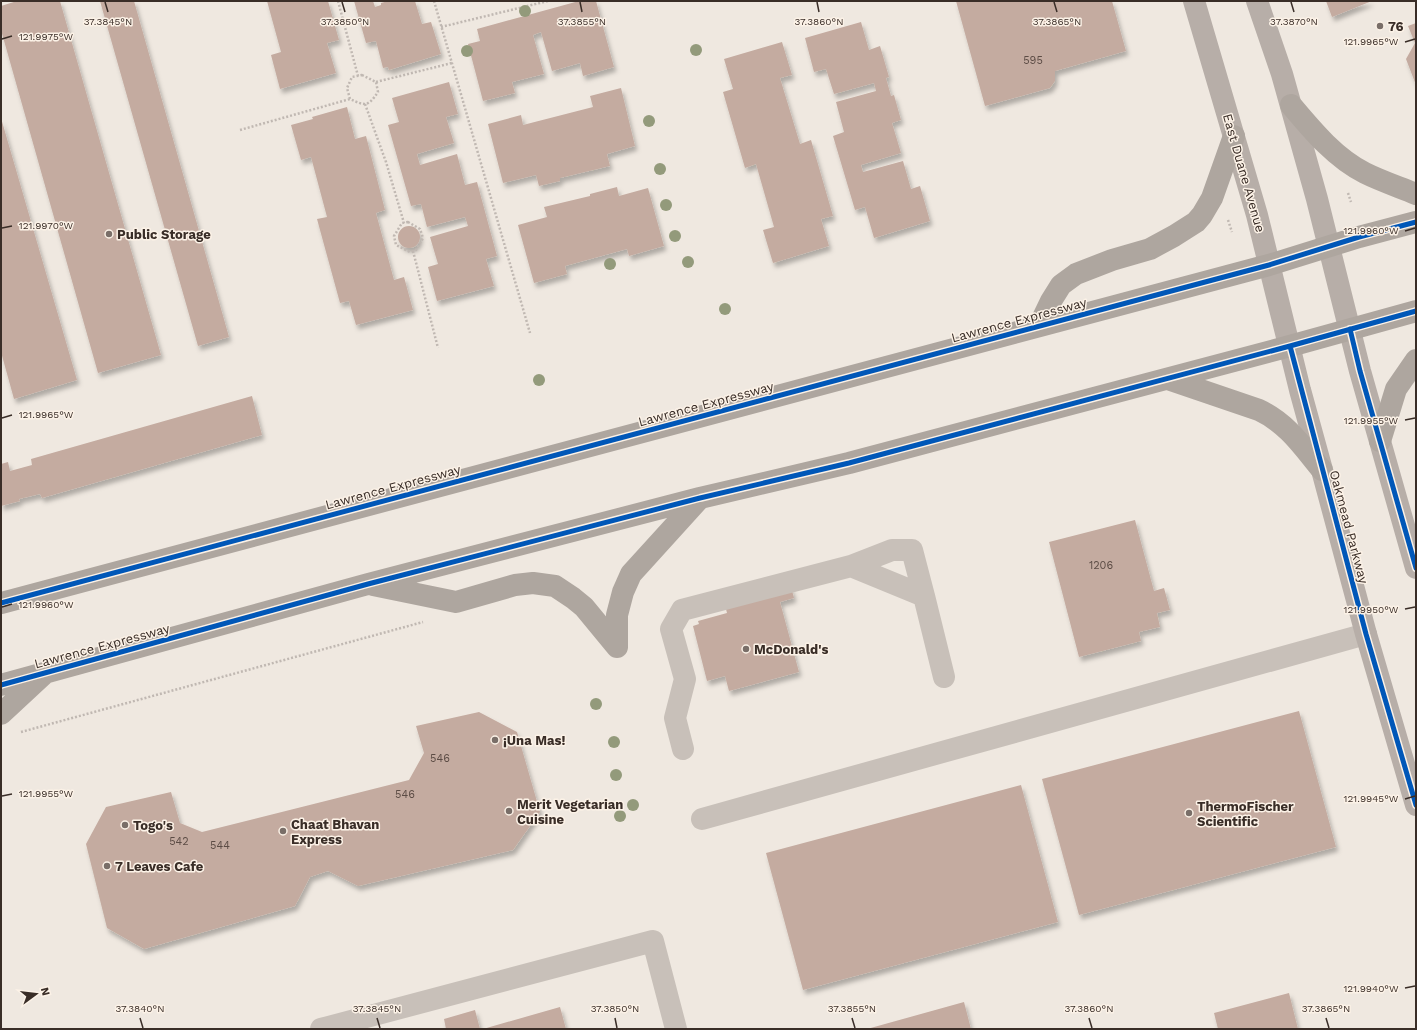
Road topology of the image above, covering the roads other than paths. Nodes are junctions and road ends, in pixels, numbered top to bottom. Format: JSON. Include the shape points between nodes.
{"nodes":[{"id":1,"x":1194,"y":1,"type":"edge"},
{"id":2,"x":1257,"y":1,"type":"edge"},
{"id":3,"x":1291,"y":105,"type":"junction"},
{"id":4,"x":1234,"y":136,"type":"junction"},
{"id":5,"x":1416,"y":194,"type":"edge"},
{"id":6,"x":1416,"y":222,"type":"edge"},
{"id":7,"x":1329,"y":246,"type":"junction"},
{"id":8,"x":1269,"y":265,"type":"junction"},
{"id":9,"x":1416,"y":311,"type":"edge"},
{"id":10,"x":1039,"y":326,"type":"junction"},
{"id":11,"x":1350,"y":329,"type":"junction"},
{"id":12,"x":1290,"y":346,"type":"junction"},
{"id":13,"x":1416,"y":360,"type":"edge"},
{"id":14,"x":1168,"y":379,"type":"junction"},
{"id":15,"x":1380,"y":441,"type":"junction"},
{"id":16,"x":1322,"y":470,"type":"junction"},
{"id":17,"x":700,"y":498,"type":"junction"},
{"id":18,"x":851,"y":566,"type":"junction"},
{"id":19,"x":1416,"y":568,"type":"edge"},
{"id":20,"x":368,"y":584,"type":"junction"},
{"id":21,"x":924,"y":596,"type":"junction"},
{"id":22,"x":1,"y":603,"type":"edge"},
{"id":23,"x":1366,"y":634,"type":"junction"},
{"id":24,"x":46,"y":673,"type":"junction"},
{"id":25,"x":944,"y":677,"type":"dead end"},
{"id":26,"x":1,"y":685,"type":"edge"},
{"id":27,"x":1,"y":714,"type":"edge"},
{"id":28,"x":683,"y":749,"type":"dead end"},
{"id":29,"x":1416,"y":805,"type":"edge"},
{"id":30,"x":702,"y":819,"type":"dead end"},
{"id":31,"x":321,"y":1029,"type":"edge"},
{"id":32,"x":676,"y":1029,"type":"edge"}],
"edges":[{"from":1,"to":4,"type":"main road","name":"East Duane Avenue"},
{"from":2,"to":3,"type":"main road"},
{"from":3,"to":5,"type":"highway","via":[[1314,133],[1350,164],[1364,173]]},
{"from":3,"to":7,"type":"main road"},
{"from":4,"to":8,"type":"main road","name":"East Duane Avenue"},
{"from":4,"to":10,"type":"highway","via":[[1212,198],[1196,222],[1150,249],[1076,274],[1061,285]]},
{"from":6,"to":7,"type":"highway","name":"Lawrence Expressway"},
{"from":7,"to":8,"type":"highway","name":"Lawrence Expressway"},
{"from":7,"to":11,"type":"main road"},
{"from":8,"to":10,"type":"highway","name":"Lawrence Expressway"},
{"from":8,"to":12,"type":"main road","name":"East Duane Avenue"},
{"from":9,"to":11,"type":"highway","name":"Lawrence Expressway"},
{"from":10,"to":22,"type":"highway","name":"Lawrence Expressway"},
{"from":11,"to":12,"type":"highway","name":"Lawrence Expressway"},
{"from":11,"to":15,"type":"main road"},
{"from":12,"to":14,"type":"highway","name":"Lawrence Expressway"},
{"from":12,"to":16,"type":"main road","name":"Oakmead Parkway"},
{"from":13,"to":15,"type":"highway","via":[[1396,389]]},
{"from":14,"to":16,"type":"highway","via":[[1271,415],[1289,430]]},
{"from":14,"to":17,"type":"highway","name":"Lawrence Expressway","via":[[849,464]]},
{"from":15,"to":19,"type":"main road"},
{"from":16,"to":23,"type":"main road","name":"Oakmead Parkway"},
{"from":17,"to":20,"type":"highway","name":"Lawrence Expressway"},
{"from":17,"to":20,"type":"highway","via":[[630,574],[617,615],[617,647],[584,607],[555,586],[533,583],[515,585],[456,602]]},
{"from":18,"to":21,"type":"lane"},
{"from":18,"to":21,"type":"lane","via":[[892,550],[912,550]]},
{"from":18,"to":28,"type":"lane","via":[[682,610],[671,629],[685,679],[675,718]]},
{"from":20,"to":24,"type":"highway","name":"Lawrence Expressway"},
{"from":21,"to":25,"type":"lane"},
{"from":23,"to":29,"type":"main road","name":"Oakmead Parkway"},
{"from":23,"to":30,"type":"lane"},
{"from":24,"to":26,"type":"highway","name":"Lawrence Expressway"},
{"from":24,"to":27,"type":"highway"},
{"from":31,"to":32,"type":"lane","via":[[653,941]]}]}
